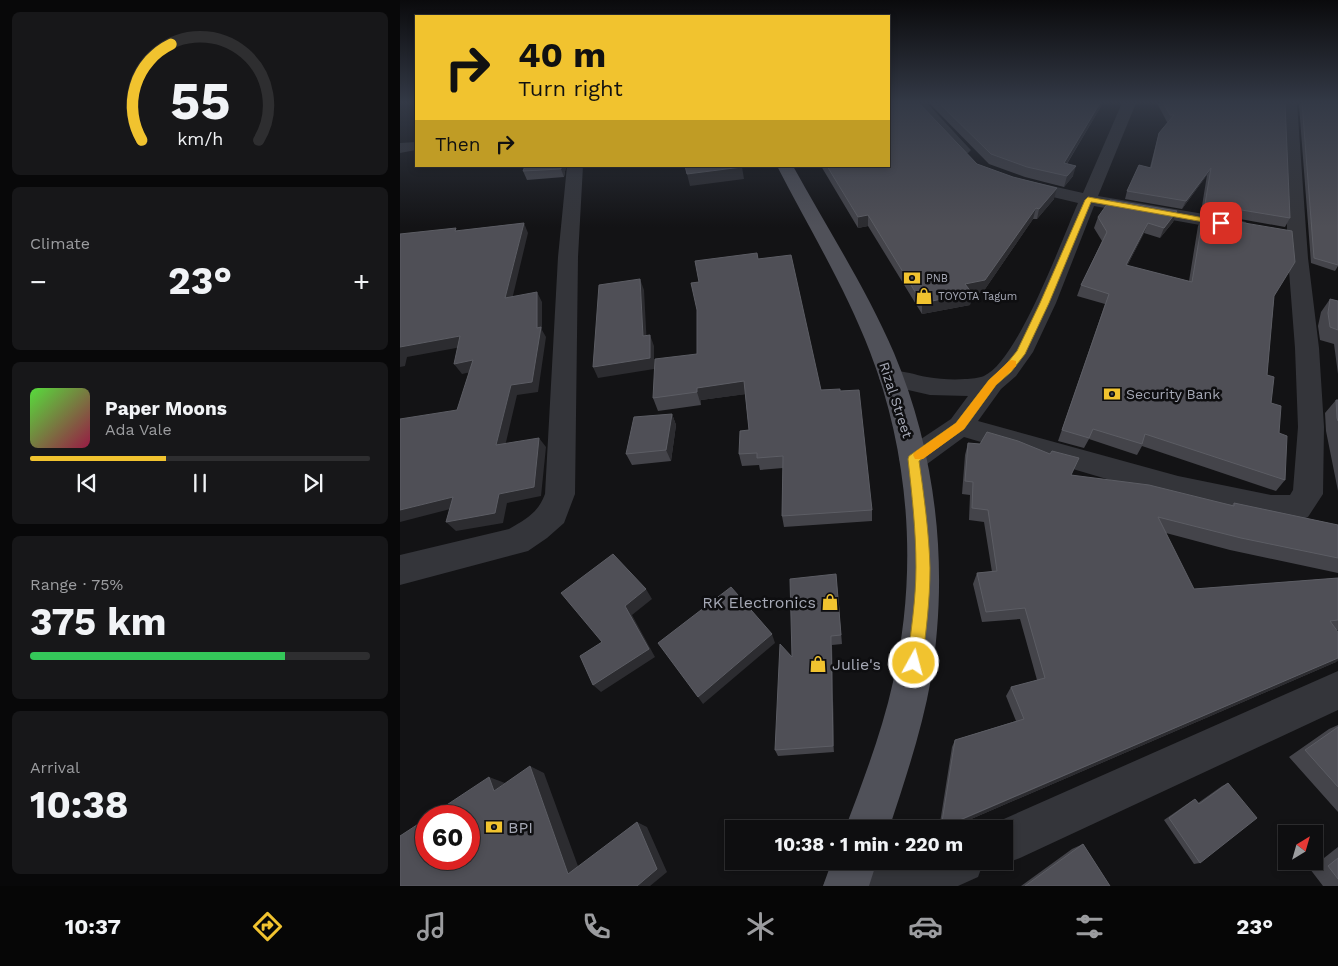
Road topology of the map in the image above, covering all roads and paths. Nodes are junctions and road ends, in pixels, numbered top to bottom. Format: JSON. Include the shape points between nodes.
{"nodes":[{"id":1,"x":959,"y":144,"type":"edge"},
{"id":2,"x":1112,"y":144,"type":"edge"},
{"id":3,"x":1289,"y":144,"type":"edge"},
{"id":4,"x":415,"y":146,"type":"edge"},
{"id":5,"x":400,"y":148,"type":"edge"},
{"id":6,"x":976,"y":163,"type":"edge"},
{"id":7,"x":575,"y":167,"type":"edge"},
{"id":8,"x":785,"y":167,"type":"edge"},
{"id":9,"x":1010,"y":180,"type":"edge"},
{"id":10,"x":1088,"y":200,"type":"junction"},
{"id":11,"x":1259,"y":230,"type":"edge"},
{"id":12,"x":891,"y":378,"type":"junction"},
{"id":13,"x":992,"y":383,"type":"junction"},
{"id":14,"x":960,"y":426,"type":"junction"},
{"id":15,"x":913,"y":459,"type":"junction"},
{"id":16,"x":400,"y":570,"type":"edge"},
{"id":17,"x":1338,"y":690,"type":"edge"},
{"id":18,"x":870,"y":820,"type":"edge"},
{"id":19,"x":1013,"y":838,"type":"edge"},
{"id":20,"x":852,"y":870,"type":"edge"},
{"id":21,"x":942,"y":870,"type":"edge"},
{"id":22,"x":846,"y":886,"type":"edge"}],
"edges":[{"from":1,"to":6,"type":"street"},
{"from":2,"to":10,"type":"street"},
{"from":3,"to":14,"type":"street","via":[[1287,235],[1307,348],[1311,427],[1308,494],[1298,508],[1271,507],[1178,488]]},
{"from":4,"to":5,"type":"street"},
{"from":7,"to":16,"type":"street","via":[[568,257],[560,494],[553,514],[517,542]]},
{"from":8,"to":12,"type":"main road","name":"Rizal Street","via":[[852,292]]},
{"from":9,"to":10,"type":"street"},
{"from":10,"to":11,"type":"street"},
{"from":10,"to":13,"type":"street","via":[[1021,352]]},
{"from":12,"to":13,"type":"street","via":[[930,386],[966,388]]},
{"from":12,"to":15,"type":"main road","name":"Rizal Street"},
{"from":13,"to":14,"type":"street"},
{"from":14,"to":15,"type":"street"},
{"from":15,"to":18,"type":"main road","name":"Rizal Street","via":[[923,568],[918,635],[897,743]]},
{"from":17,"to":19,"type":"street"},
{"from":20,"to":22,"type":"main road"},
{"from":21,"to":22,"type":"street"}]}
